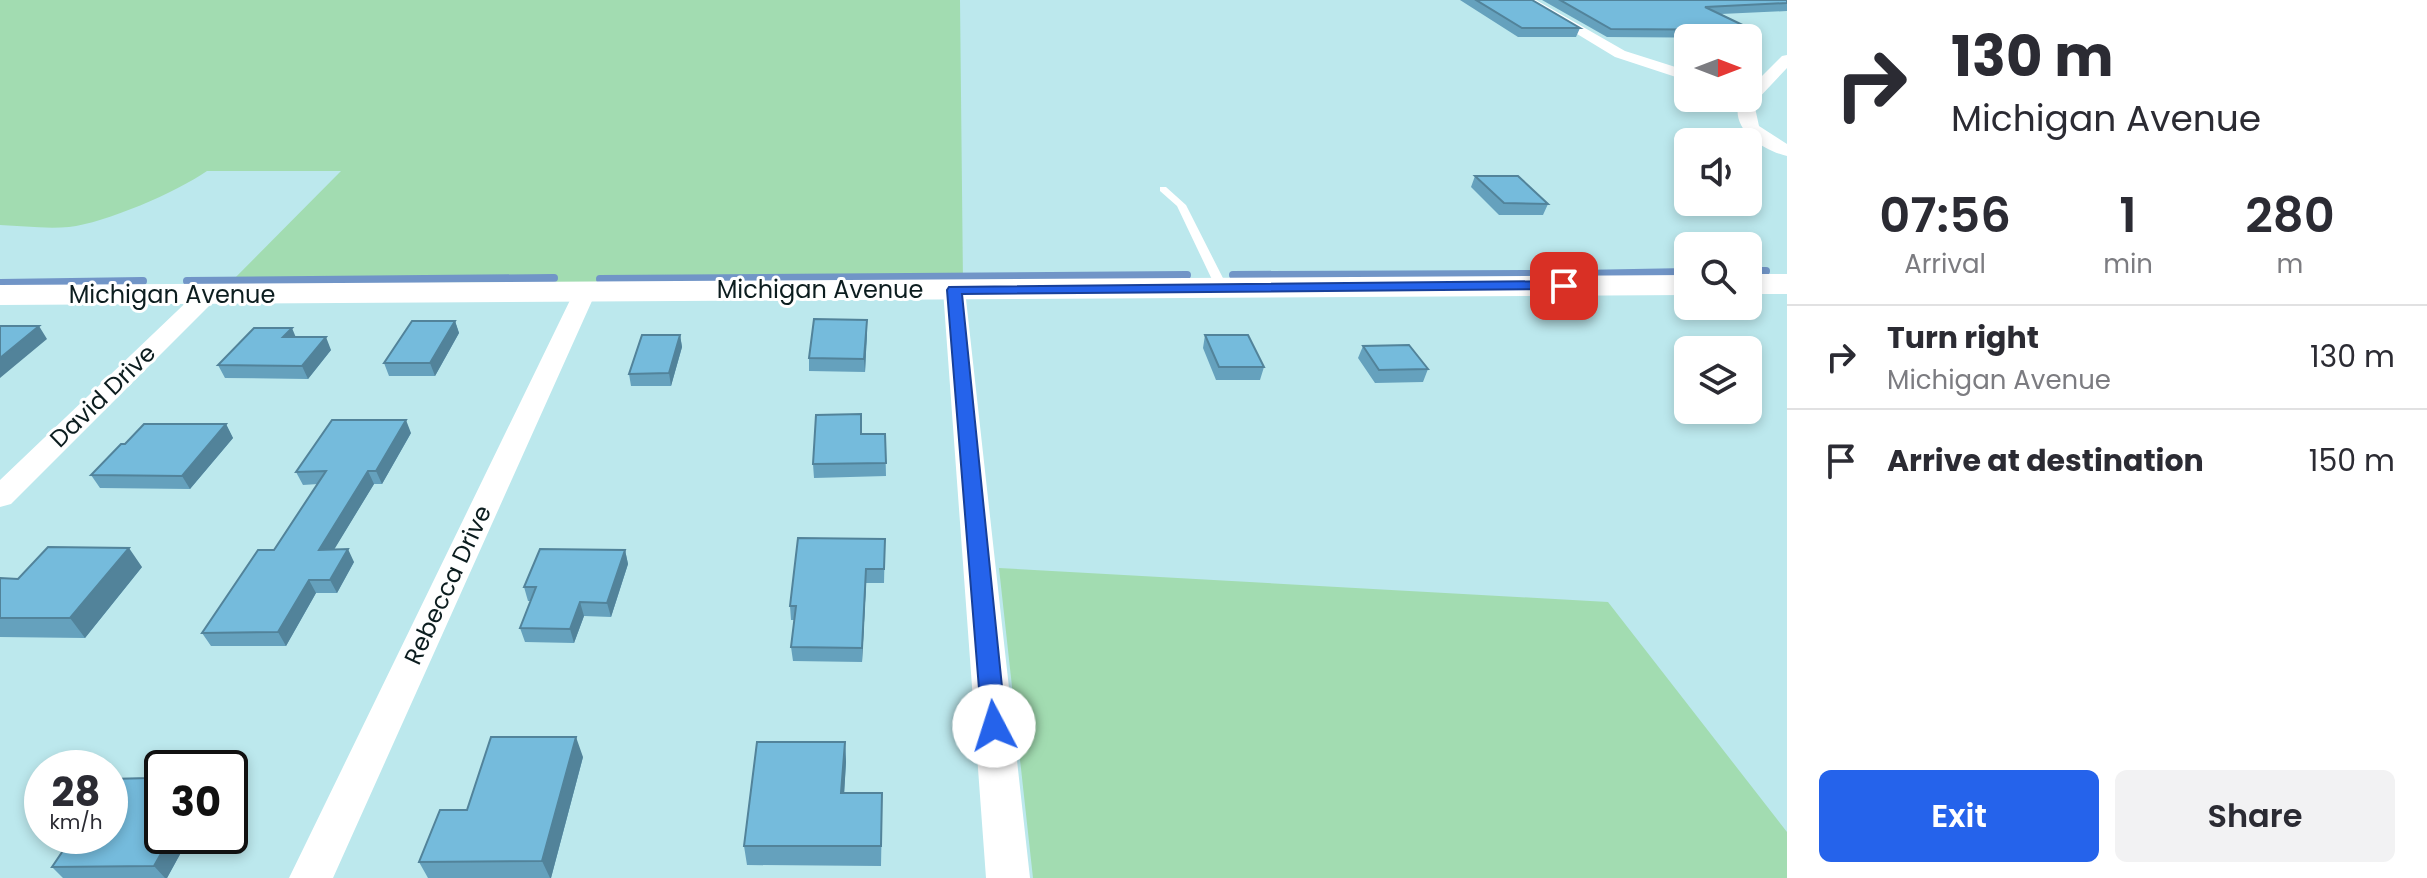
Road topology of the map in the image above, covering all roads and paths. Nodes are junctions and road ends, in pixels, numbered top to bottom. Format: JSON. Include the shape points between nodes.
{"nodes":[{"id":1,"x":1527,"y":0,"type":"edge"},
{"id":2,"x":1787,"y":59,"type":"edge"},
{"id":3,"x":1674,"y":72,"type":"edge"},
{"id":4,"x":1762,"y":81,"type":"edge"},
{"id":5,"x":1745,"y":112,"type":"edge"},
{"id":6,"x":1787,"y":151,"type":"edge"},
{"id":7,"x":1163,"y":189,"type":"dead end"},
{"id":8,"x":1762,"y":284,"type":"edge"},
{"id":9,"x":1787,"y":284,"type":"edge"},
{"id":10,"x":1674,"y":285,"type":"edge"},
{"id":11,"x":1222,"y":288,"type":"junction"},
{"id":12,"x":954,"y":290,"type":"junction"},
{"id":13,"x":585,"y":292,"type":"junction"},
{"id":14,"x":0,"y":295,"type":"edge"},
{"id":15,"x":206,"y":296,"type":"junction"},
{"id":16,"x":0,"y":497,"type":"edge"},
{"id":17,"x":311,"y":878,"type":"edge"},
{"id":18,"x":1008,"y":878,"type":"edge"}],
"edges":[{"from":1,"to":3,"type":"street","via":[[1620,54]]},
{"from":2,"to":4,"type":"street"},
{"from":5,"to":6,"type":"street","via":[[1745,121],[1758,135]]},
{"from":7,"to":11,"type":"lane","via":[[1181,205]]},
{"from":8,"to":9,"type":"street"},
{"from":10,"to":11,"type":"street","name":"Michigan Avenue"},
{"from":11,"to":12,"type":"street","name":"Michigan Avenue"},
{"from":12,"to":13,"type":"street","name":"Michigan Avenue"},
{"from":12,"to":18,"type":"street"},
{"from":13,"to":15,"type":"street","name":"Michigan Avenue"},
{"from":13,"to":17,"type":"street","name":"Rebecca Drive"},
{"from":14,"to":15,"type":"street","name":"Michigan Avenue"},
{"from":15,"to":16,"type":"street","name":"David Drive"}]}
